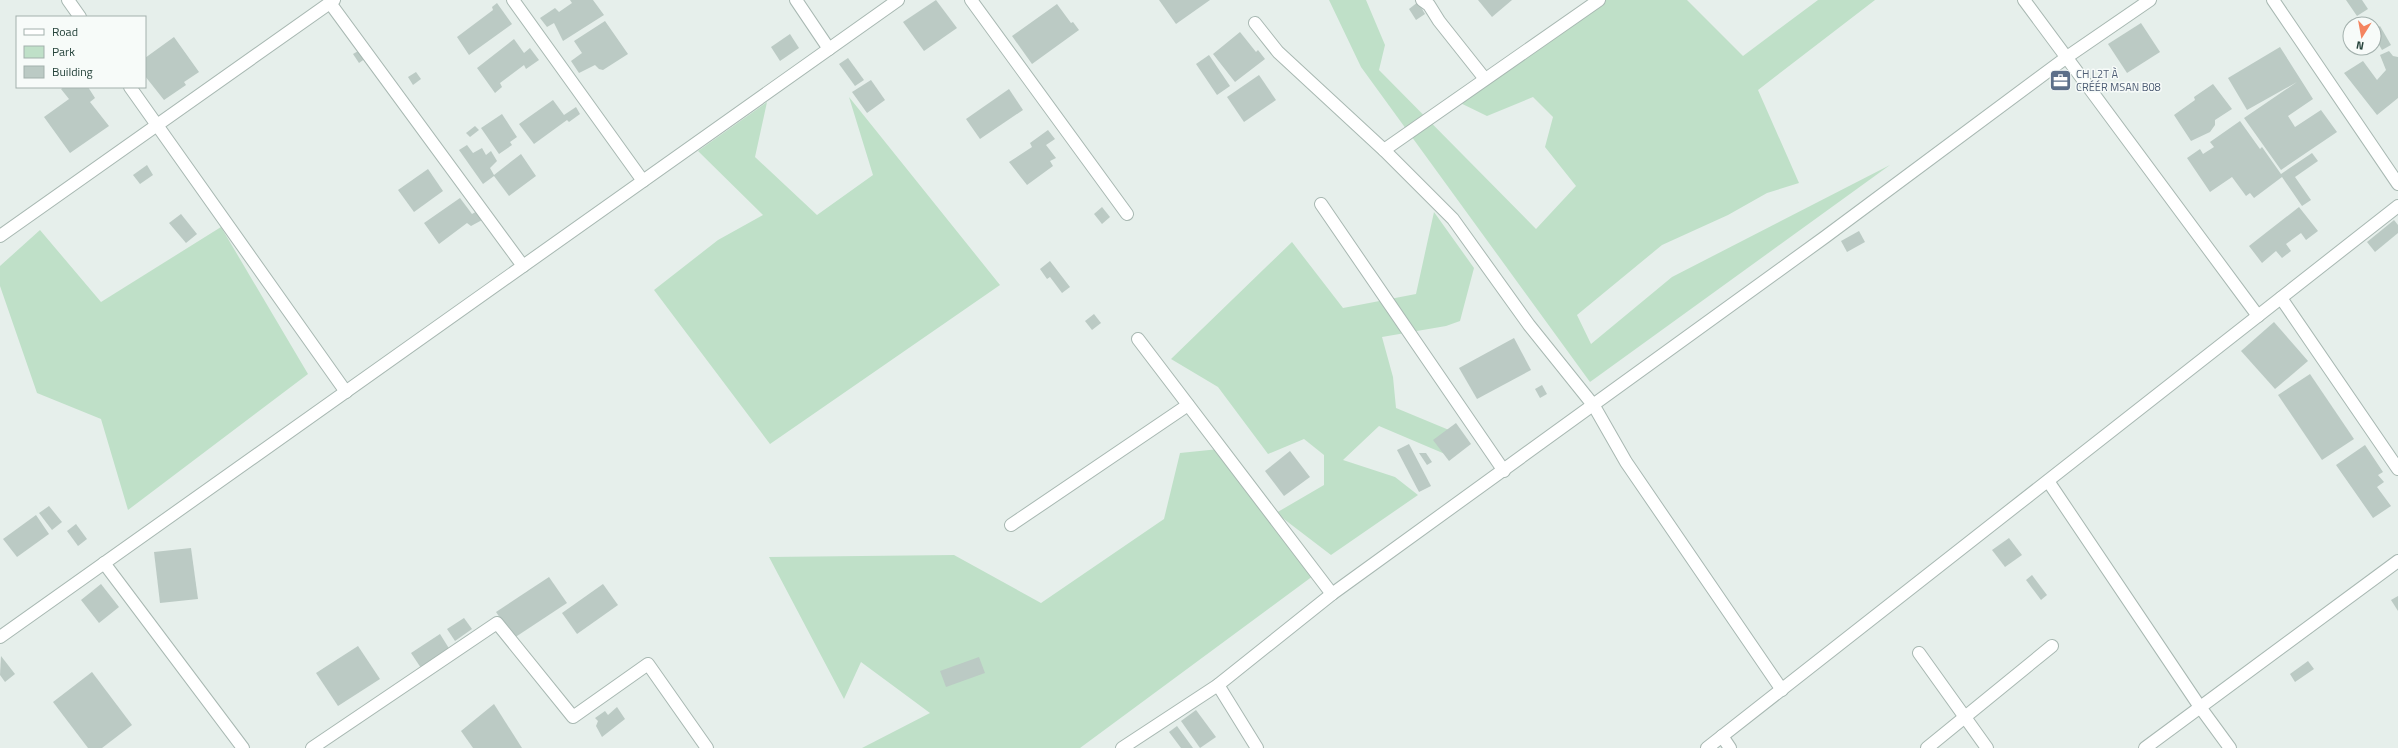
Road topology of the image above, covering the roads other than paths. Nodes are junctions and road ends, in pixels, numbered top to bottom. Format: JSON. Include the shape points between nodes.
{"nodes":[{"id":1,"x":68,"y":0,"type":"edge"},
{"id":2,"x":513,"y":0,"type":"edge"},
{"id":3,"x":796,"y":0,"type":"edge"},
{"id":4,"x":898,"y":0,"type":"edge"},
{"id":5,"x":971,"y":0,"type":"edge"},
{"id":6,"x":1422,"y":0,"type":"edge"},
{"id":7,"x":1599,"y":0,"type":"edge"},
{"id":8,"x":2024,"y":0,"type":"edge"},
{"id":9,"x":2150,"y":0,"type":"edge"},
{"id":10,"x":2273,"y":0,"type":"edge"},
{"id":11,"x":332,"y":2,"type":"edge"},
{"id":12,"x":79,"y":16,"type":"edge"},
{"id":13,"x":1255,"y":23,"type":"dead end"},
{"id":14,"x":829,"y":49,"type":"junction"},
{"id":15,"x":2066,"y":57,"type":"junction"},
{"id":16,"x":1485,"y":79,"type":"junction"},
{"id":17,"x":131,"y":88,"type":"edge"},
{"id":18,"x":157,"y":125,"type":"junction"},
{"id":19,"x":1384,"y":150,"type":"junction"},
{"id":20,"x":643,"y":181,"type":"junction"},
{"id":21,"x":2398,"y":184,"type":"edge"},
{"id":22,"x":1321,"y":204,"type":"dead end"},
{"id":23,"x":2398,"y":206,"type":"edge"},
{"id":24,"x":1127,"y":214,"type":"dead end"},
{"id":25,"x":0,"y":236,"type":"edge"},
{"id":26,"x":523,"y":266,"type":"junction"},
{"id":27,"x":2281,"y":298,"type":"junction"},
{"id":28,"x":2258,"y":316,"type":"junction"},
{"id":29,"x":1138,"y":339,"type":"dead end"},
{"id":30,"x":346,"y":392,"type":"junction"},
{"id":31,"x":1188,"y":405,"type":"junction"},
{"id":32,"x":1594,"y":406,"type":"junction"},
{"id":33,"x":2398,"y":469,"type":"edge"},
{"id":34,"x":1504,"y":471,"type":"junction"},
{"id":35,"x":2048,"y":481,"type":"junction"},
{"id":36,"x":1011,"y":525,"type":"dead end"},
{"id":37,"x":2398,"y":561,"type":"edge"},
{"id":38,"x":104,"y":563,"type":"junction"},
{"id":39,"x":1332,"y":594,"type":"junction"},
{"id":40,"x":0,"y":637,"type":"edge"},
{"id":41,"x":2052,"y":646,"type":"dead end"},
{"id":42,"x":1919,"y":653,"type":"dead end"},
{"id":43,"x":1218,"y":685,"type":"junction"},
{"id":44,"x":1782,"y":690,"type":"junction"},
{"id":45,"x":2200,"y":707,"type":"junction"},
{"id":46,"x":1966,"y":718,"type":"junction"},
{"id":47,"x":1722,"y":736,"type":"junction"},
{"id":48,"x":243,"y":748,"type":"edge"},
{"id":49,"x":312,"y":748,"type":"edge"},
{"id":50,"x":706,"y":748,"type":"edge"},
{"id":51,"x":1122,"y":748,"type":"edge"},
{"id":52,"x":1257,"y":748,"type":"edge"},
{"id":53,"x":1707,"y":748,"type":"edge"},
{"id":54,"x":1730,"y":748,"type":"edge"},
{"id":55,"x":1927,"y":748,"type":"edge"},
{"id":56,"x":1987,"y":748,"type":"edge"},
{"id":57,"x":2145,"y":748,"type":"edge"},
{"id":58,"x":2230,"y":748,"type":"edge"}],
"edges":[{"from":1,"to":12,"type":"street"},
{"from":2,"to":20,"type":"street"},
{"from":3,"to":14,"type":"street"},
{"from":4,"to":14,"type":"street"},
{"from":5,"to":24,"type":"street"},
{"from":6,"to":16,"type":"street","via":[[1429,5],[1439,22]]},
{"from":7,"to":16,"type":"street"},
{"from":8,"to":15,"type":"street"},
{"from":9,"to":15,"type":"street"},
{"from":10,"to":21,"type":"street"},
{"from":11,"to":18,"type":"street"},
{"from":11,"to":26,"type":"street"},
{"from":13,"to":19,"type":"street","via":[[1278,52]]},
{"from":14,"to":20,"type":"street"},
{"from":15,"to":28,"type":"street"},
{"from":15,"to":32,"type":"street"},
{"from":16,"to":19,"type":"street"},
{"from":17,"to":18,"type":"street"},
{"from":18,"to":25,"type":"street"},
{"from":18,"to":30,"type":"street"},
{"from":19,"to":32,"type":"street","via":[[1453,219],[1529,325]]},
{"from":20,"to":26,"type":"street"},
{"from":22,"to":34,"type":"street"},
{"from":23,"to":27,"type":"street"},
{"from":26,"to":30,"type":"street"},
{"from":27,"to":28,"type":"street"},
{"from":27,"to":33,"type":"street"},
{"from":28,"to":35,"type":"street"},
{"from":29,"to":31,"type":"street"},
{"from":30,"to":38,"type":"street"},
{"from":31,"to":36,"type":"street"},
{"from":31,"to":39,"type":"street"},
{"from":32,"to":34,"type":"street"},
{"from":32,"to":44,"type":"street","via":[[1626,462]]},
{"from":34,"to":39,"type":"street"},
{"from":35,"to":44,"type":"street"},
{"from":35,"to":45,"type":"street"},
{"from":37,"to":45,"type":"street"},
{"from":38,"to":40,"type":"street"},
{"from":38,"to":48,"type":"street"},
{"from":39,"to":43,"type":"street"},
{"from":41,"to":46,"type":"street"},
{"from":42,"to":46,"type":"street"},
{"from":43,"to":51,"type":"street"},
{"from":43,"to":52,"type":"street"},
{"from":44,"to":47,"type":"street"},
{"from":45,"to":57,"type":"street"},
{"from":45,"to":58,"type":"street"},
{"from":46,"to":55,"type":"street"},
{"from":46,"to":56,"type":"street"},
{"from":47,"to":53,"type":"street"},
{"from":47,"to":54,"type":"street"},
{"from":49,"to":50,"type":"street","via":[[497,623],[573,717],[648,664]]}]}
